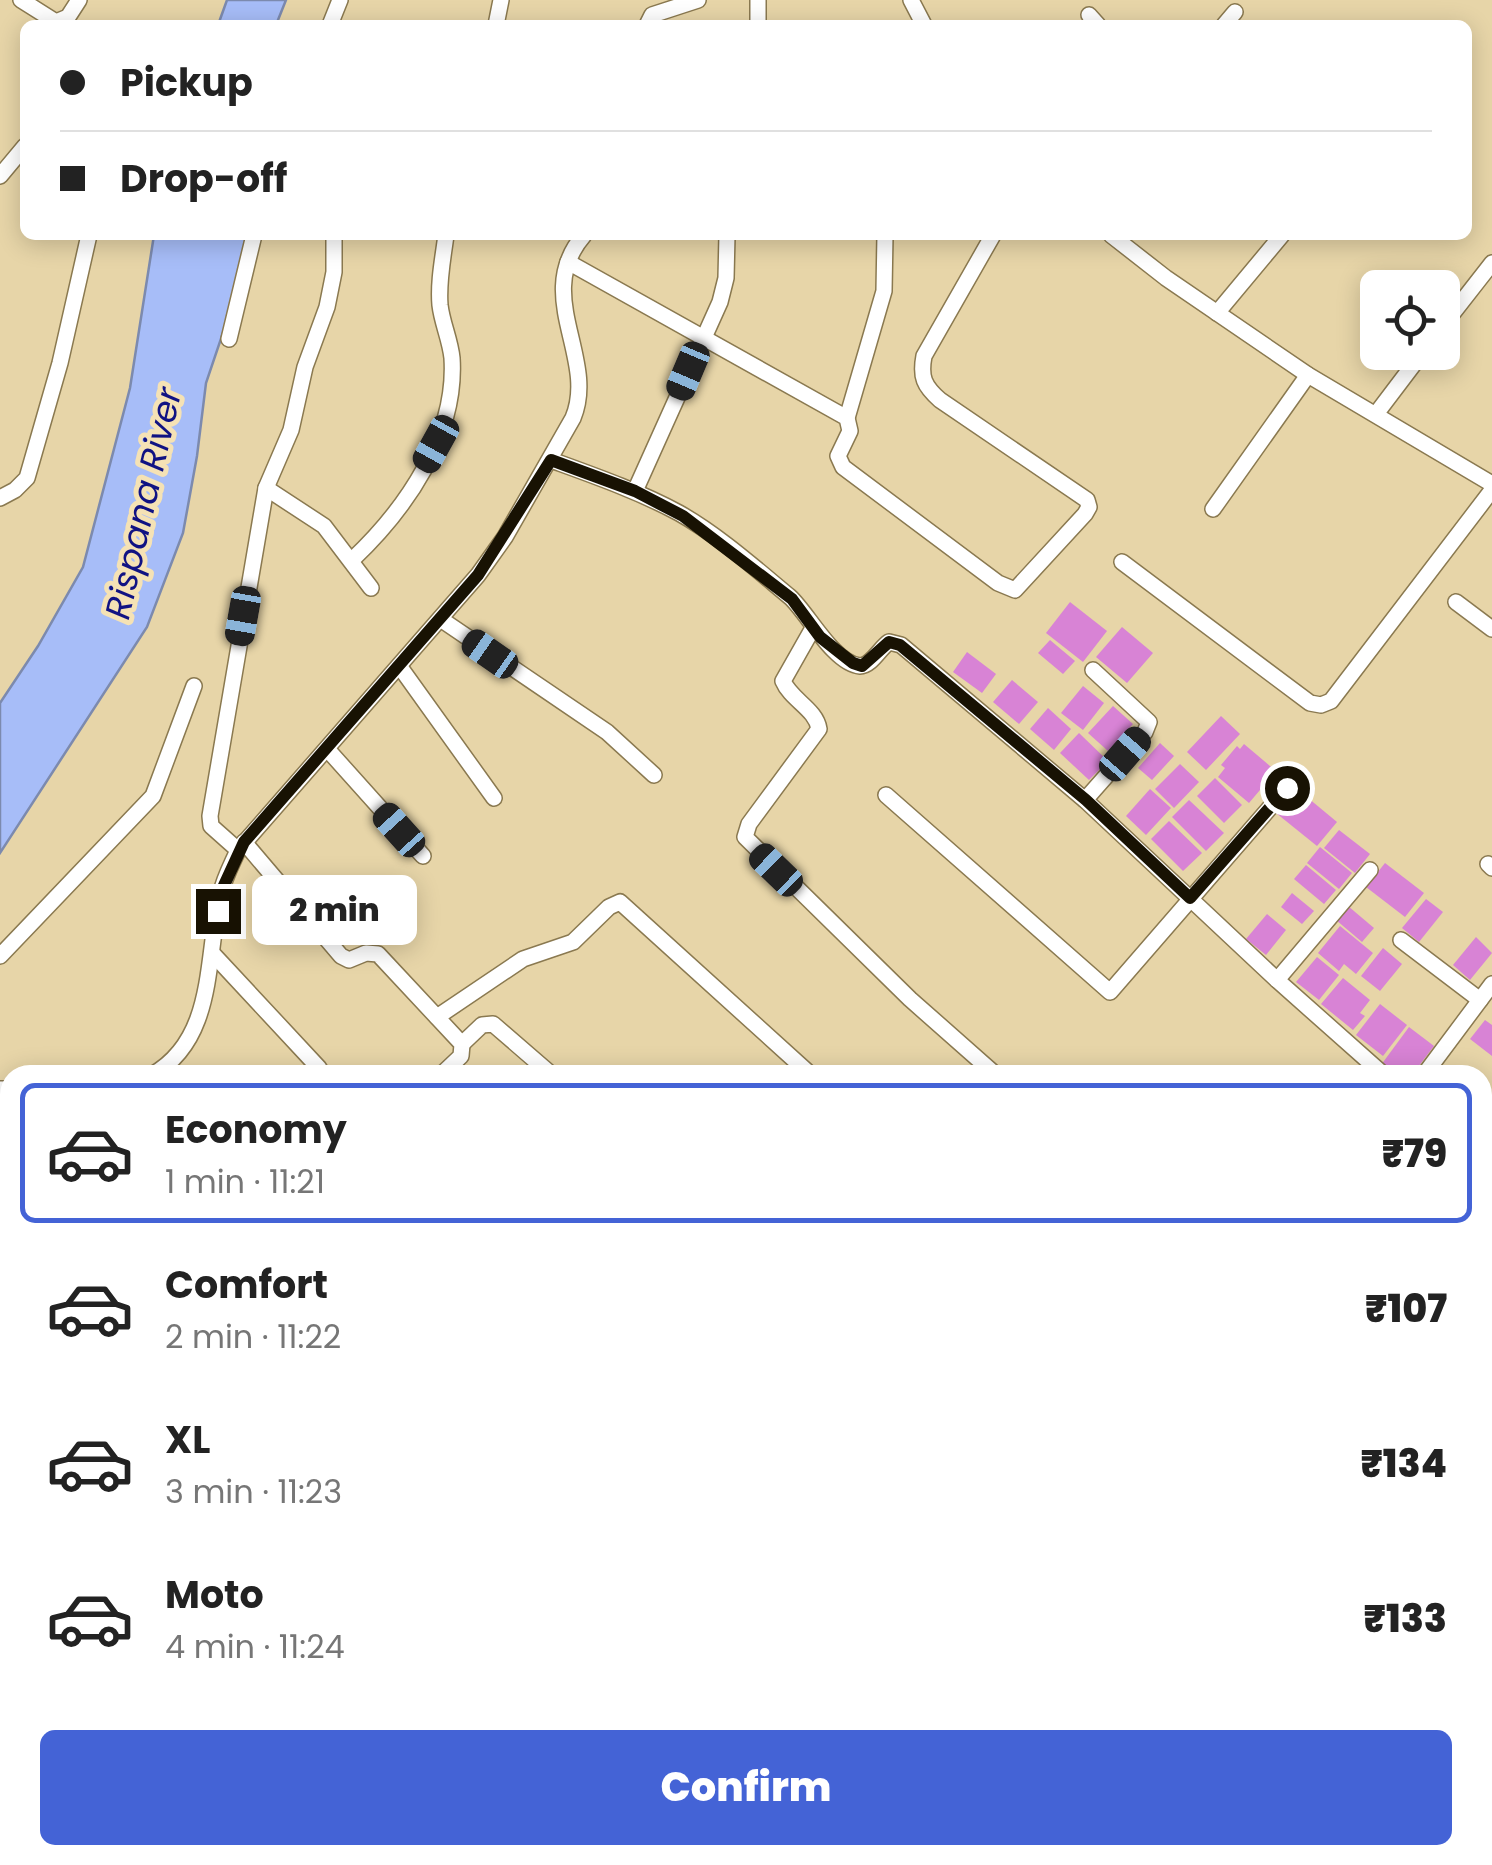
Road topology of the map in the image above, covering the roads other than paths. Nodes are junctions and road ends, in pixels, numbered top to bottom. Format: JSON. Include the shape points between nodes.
{"nodes":[{"id":1,"x":21,"y":0,"type":"edge"},
{"id":2,"x":698,"y":0,"type":"edge"},
{"id":3,"x":49,"y":20,"type":"edge"},
{"id":4,"x":649,"y":20,"type":"edge"},
{"id":5,"x":20,"y":152,"type":"edge"},
{"id":6,"x":0,"y":176,"type":"edge"},
{"id":7,"x":88,"y":240,"type":"edge"},
{"id":8,"x":253,"y":240,"type":"edge"},
{"id":9,"x":334,"y":240,"type":"edge"},
{"id":10,"x":445,"y":240,"type":"edge"},
{"id":11,"x":581,"y":240,"type":"edge"},
{"id":12,"x":727,"y":240,"type":"edge"},
{"id":13,"x":885,"y":240,"type":"edge"},
{"id":14,"x":990,"y":240,"type":"edge"},
{"id":15,"x":1118,"y":240,"type":"edge"},
{"id":16,"x":1278,"y":240,"type":"edge"},
{"id":17,"x":568,"y":262,"type":"junction"},
{"id":18,"x":1492,"y":263,"type":"edge"},
{"id":19,"x":1460,"y":304,"type":"edge"},
{"id":20,"x":1217,"y":313,"type":"junction"},
{"id":21,"x":704,"y":336,"type":"junction"},
{"id":22,"x":229,"y":339,"type":"dead end"},
{"id":23,"x":1409,"y":370,"type":"edge"},
{"id":24,"x":1308,"y":375,"type":"junction"},
{"id":25,"x":1376,"y":414,"type":"junction"},
{"id":26,"x":847,"y":418,"type":"junction"},
{"id":27,"x":551,"y":460,"type":"junction"},
{"id":28,"x":1492,"y":487,"type":"edge"},
{"id":29,"x":266,"y":488,"type":"junction"},
{"id":30,"x":635,"y":491,"type":"junction"},
{"id":31,"x":0,"y":498,"type":"edge"},
{"id":32,"x":1214,"y":509,"type":"dead end"},
{"id":33,"x":352,"y":560,"type":"junction"},
{"id":34,"x":1122,"y":562,"type":"dead end"},
{"id":35,"x":371,"y":588,"type":"dead end"},
{"id":36,"x":1456,"y":602,"type":"dead end"},
{"id":37,"x":442,"y":620,"type":"junction"},
{"id":38,"x":813,"y":628,"type":"junction"},
{"id":39,"x":1492,"y":629,"type":"edge"},
{"id":40,"x":400,"y":668,"type":"junction"},
{"id":41,"x":1092,"y":670,"type":"dead end"},
{"id":42,"x":194,"y":686,"type":"dead end"},
{"id":43,"x":328,"y":750,"type":"junction"},
{"id":44,"x":654,"y":774,"type":"dead end"},
{"id":45,"x":1287,"y":788,"type":"dead end"},
{"id":46,"x":886,"y":795,"type":"dead end"},
{"id":47,"x":494,"y":798,"type":"dead end"},
{"id":48,"x":1086,"y":800,"type":"junction"},
{"id":49,"x":241,"y":846,"type":"junction"},
{"id":50,"x":423,"y":856,"type":"dead end"},
{"id":51,"x":1370,"y":870,"type":"dead end"},
{"id":52,"x":1190,"y":898,"type":"junction"},
{"id":53,"x":1401,"y":940,"type":"dead end"},
{"id":54,"x":212,"y":952,"type":"junction"},
{"id":55,"x":0,"y":956,"type":"edge"},
{"id":56,"x":1277,"y":980,"type":"junction"},
{"id":57,"x":1492,"y":984,"type":"edge"},
{"id":58,"x":1480,"y":1000,"type":"junction"},
{"id":59,"x":437,"y":1018,"type":"junction"},
{"id":60,"x":462,"y":1044,"type":"junction"},
{"id":61,"x":165,"y":1065,"type":"edge"},
{"id":62,"x":316,"y":1065,"type":"edge"},
{"id":63,"x":451,"y":1065,"type":"edge"},
{"id":64,"x":540,"y":1065,"type":"edge"},
{"id":65,"x":800,"y":1065,"type":"edge"},
{"id":66,"x":985,"y":1065,"type":"edge"},
{"id":67,"x":1373,"y":1065,"type":"edge"},
{"id":68,"x":1431,"y":1065,"type":"edge"}],
"edges":[{"from":1,"to":3,"type":"street"},
{"from":2,"to":4,"type":"street"},
{"from":5,"to":6,"type":"street"},
{"from":7,"to":31,"type":"street","via":[[27,478]]},
{"from":8,"to":22,"type":"street"},
{"from":9,"to":29,"type":"street","via":[[329,297],[291,430]]},
{"from":10,"to":33,"type":"street","via":[[440,290],[452,357],[447,412],[408,496]]},
{"from":11,"to":17,"type":"street"},
{"from":12,"to":21,"type":"street","via":[[725,289]]},
{"from":13,"to":26,"type":"street","via":[[884,291]]},
{"from":14,"to":26,"type":"street","via":[[924,356],[923,380],[940,400],[1081,494],[1086,514],[1025,584],[1006,588],[843,467],[838,456],[850,430]]},
{"from":15,"to":20,"type":"street"},
{"from":16,"to":20,"type":"street"},
{"from":17,"to":21,"type":"street"},
{"from":17,"to":27,"type":"street","via":[[563,298],[580,398]]},
{"from":18,"to":19,"type":"street"},
{"from":20,"to":24,"type":"street"},
{"from":21,"to":26,"type":"street"},
{"from":21,"to":30,"type":"street"},
{"from":23,"to":25,"type":"street"},
{"from":24,"to":25,"type":"street"},
{"from":24,"to":32,"type":"street"},
{"from":25,"to":28,"type":"street"},
{"from":27,"to":30,"type":"street"},
{"from":27,"to":37,"type":"street"},
{"from":28,"to":34,"type":"street","via":[[1321,706]]},
{"from":29,"to":33,"type":"street","via":[[324,526]]},
{"from":29,"to":49,"type":"street","via":[[210,816],[211,826]]},
{"from":30,"to":38,"type":"street","via":[[699,526],[792,599]]},
{"from":33,"to":35,"type":"street"},
{"from":36,"to":39,"type":"street"},
{"from":37,"to":40,"type":"street"},
{"from":37,"to":44,"type":"street","via":[[607,732]]},
{"from":38,"to":48,"type":"street","via":[[858,665],[868,664],[889,642],[900,645]]},
{"from":38,"to":66,"type":"street","via":[[783,682],[819,730],[745,837]]},
{"from":40,"to":43,"type":"street"},
{"from":40,"to":47,"type":"street"},
{"from":41,"to":48,"type":"street","via":[[1148,722]]},
{"from":42,"to":55,"type":"street","via":[[153,796]]},
{"from":43,"to":49,"type":"street"},
{"from":43,"to":50,"type":"street"},
{"from":45,"to":52,"type":"street"},
{"from":46,"to":52,"type":"street","via":[[1107,991]]},
{"from":48,"to":52,"type":"street"},
{"from":49,"to":54,"type":"street","via":[[221,892]]},
{"from":49,"to":59,"type":"street","via":[[344,959],[378,954]]},
{"from":51,"to":56,"type":"street"},
{"from":52,"to":56,"type":"street"},
{"from":53,"to":58,"type":"street"},
{"from":54,"to":61,"type":"street","via":[[193,1032]]},
{"from":54,"to":62,"type":"street"},
{"from":56,"to":67,"type":"street"},
{"from":57,"to":58,"type":"street"},
{"from":58,"to":68,"type":"street"},
{"from":59,"to":60,"type":"street"},
{"from":59,"to":65,"type":"street","via":[[523,959],[573,942],[620,902]]},
{"from":60,"to":63,"type":"street"},
{"from":60,"to":64,"type":"street","via":[[482,1025],[493,1024]]}]}
